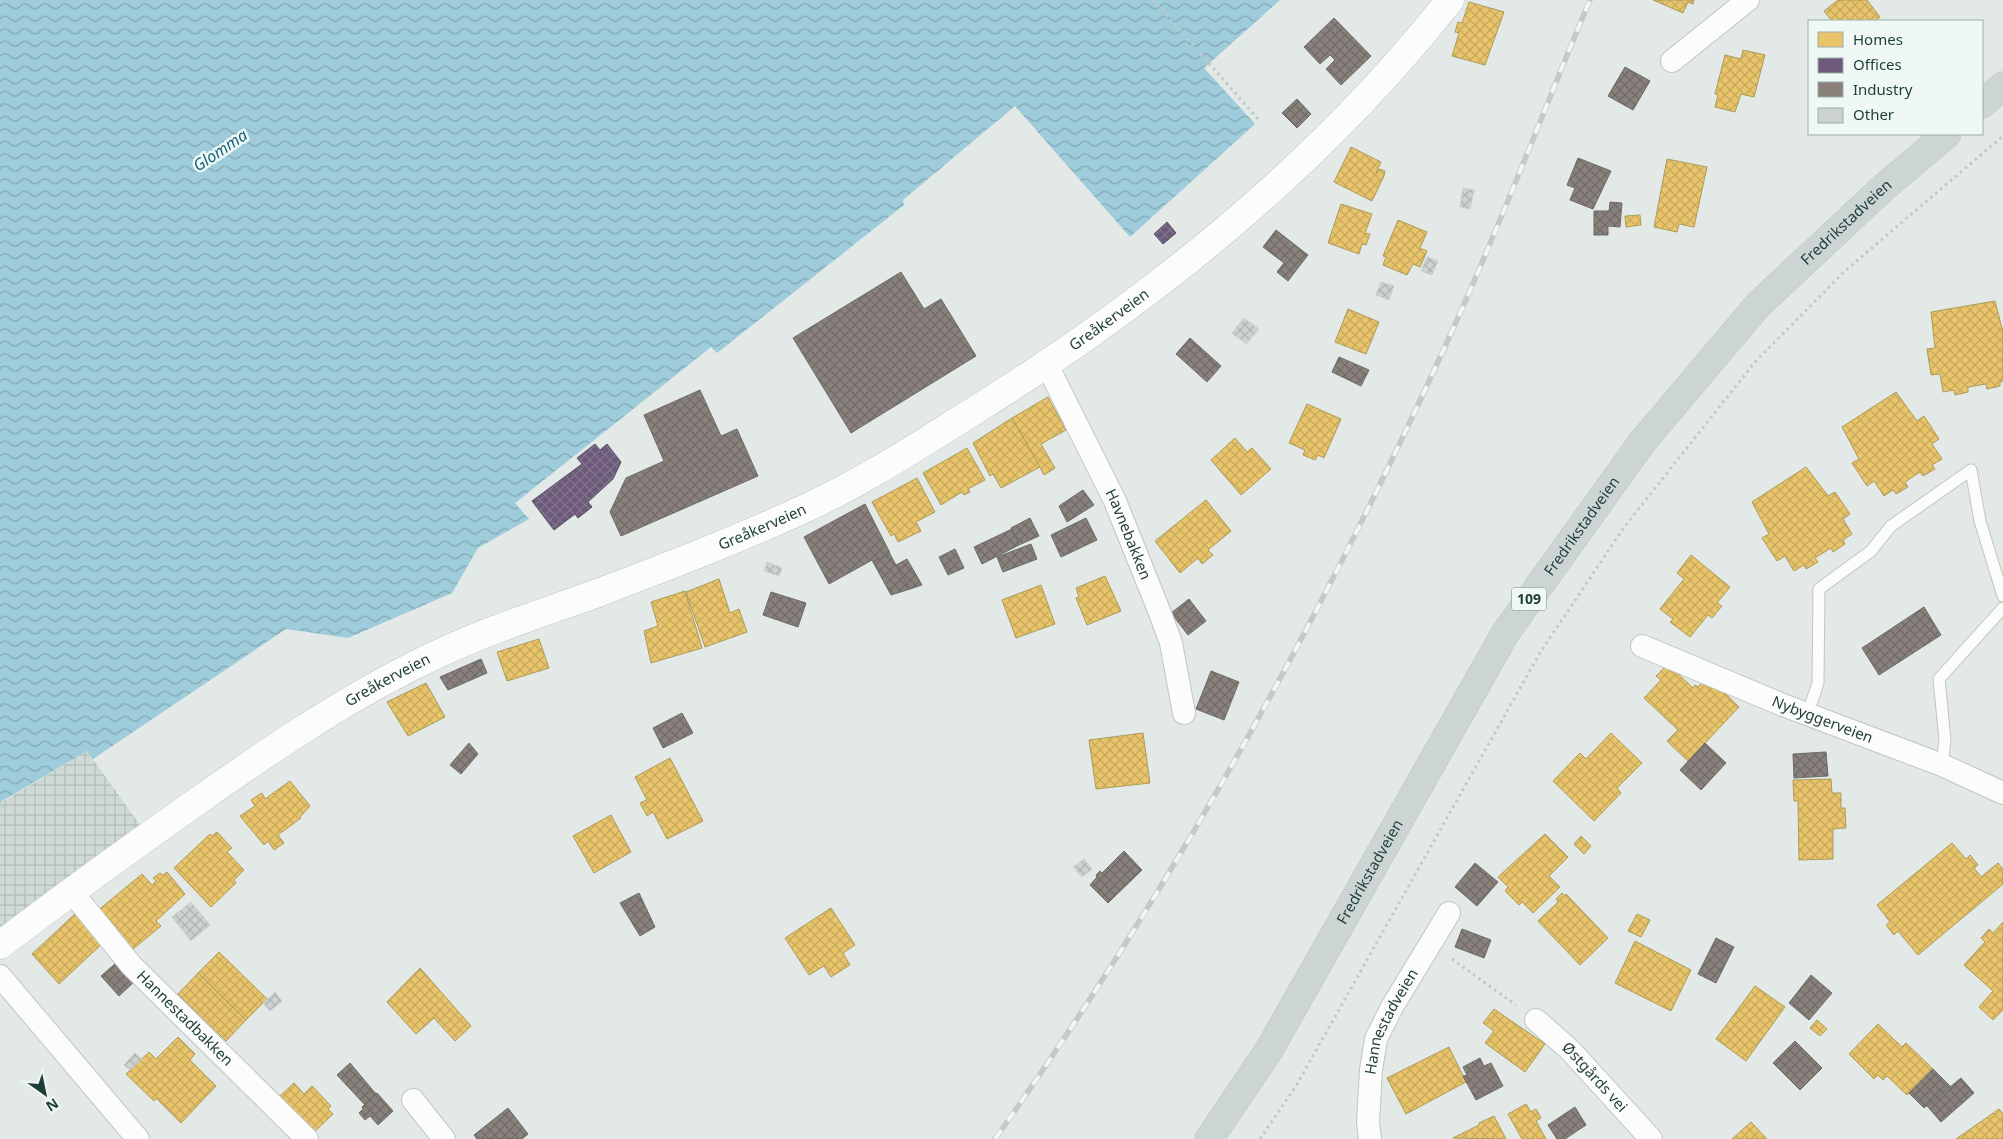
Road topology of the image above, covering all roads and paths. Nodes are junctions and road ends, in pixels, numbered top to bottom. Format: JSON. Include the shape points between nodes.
{"nodes":[{"id":1,"x":1153,"y":0,"type":"edge"},
{"id":2,"x":1450,"y":0,"type":"edge"},
{"id":3,"x":1748,"y":0,"type":"edge"},
{"id":4,"x":1672,"y":61,"type":"dead end"},
{"id":5,"x":2003,"y":86,"type":"edge"},
{"id":6,"x":1983,"y":103,"type":"edge"},
{"id":7,"x":1259,"y":120,"type":"dead end"},
{"id":8,"x":1946,"y":135,"type":"edge"},
{"id":9,"x":2003,"y":136,"type":"edge"},
{"id":10,"x":1047,"y":365,"type":"junction"},
{"id":11,"x":2003,"y":596,"type":"edge"},
{"id":12,"x":2003,"y":608,"type":"edge"},
{"id":13,"x":1642,"y":646,"type":"dead end"},
{"id":14,"x":1184,"y":713,"type":"dead end"},
{"id":15,"x":1808,"y":713,"type":"junction"},
{"id":16,"x":1942,"y":765,"type":"junction"},
{"id":17,"x":2003,"y":793,"type":"edge"},
{"id":18,"x":71,"y":891,"type":"junction"},
{"id":19,"x":1449,"y":913,"type":"dead end"},
{"id":20,"x":1431,"y":944,"type":"junction"},
{"id":21,"x":0,"y":945,"type":"edge"},
{"id":22,"x":0,"y":976,"type":"edge"},
{"id":23,"x":1536,"y":1020,"type":"joint"},
{"id":24,"x":413,"y":1100,"type":"dead end"},
{"id":25,"x":138,"y":1139,"type":"edge"},
{"id":26,"x":307,"y":1139,"type":"edge"},
{"id":27,"x":444,"y":1139,"type":"edge"},
{"id":28,"x":1209,"y":1139,"type":"edge"},
{"id":29,"x":1260,"y":1139,"type":"edge"},
{"id":30,"x":1370,"y":1139,"type":"edge"},
{"id":31,"x":1651,"y":1139,"type":"edge"}],
"edges":[{"from":1,"to":7,"type":"path"},
{"from":2,"to":10,"type":"main road","name":"Greåkerveien","via":[[1412,48],[1352,113],[1260,201],[1124,311]]},
{"from":3,"to":4,"type":"street"},
{"from":5,"to":6,"type":"main road"},
{"from":8,"to":28,"type":"main road","name":"Fredrikstadveien","number":"109","via":[[1882,189],[1758,305],[1643,441],[1506,632],[1269,1050]]},
{"from":9,"to":29,"type":"path","via":[[1846,270],[1762,355],[1625,526],[1540,651],[1296,1086]]},
{"from":10,"to":14,"type":"street","name":"Havnebakken","via":[[1115,501],[1153,596],[1171,643]]},
{"from":10,"to":18,"type":"main road","name":"Greåkerveien","via":[[883,467],[811,506],[722,545],[468,640],[369,689],[260,758]]},
{"from":11,"to":15,"type":"lane","via":[[1980,521],[1972,470],[1891,526],[1871,551],[1819,589],[1818,683]]},
{"from":12,"to":16,"type":"lane","via":[[1939,679],[1945,740]]},
{"from":13,"to":15,"type":"street","name":"Nybyggerveien"},
{"from":15,"to":16,"type":"street","name":"Nybyggerveien"},
{"from":16,"to":17,"type":"street","name":"Nybyggerveien"},
{"from":18,"to":21,"type":"main road","name":"Greåkerveien"},
{"from":18,"to":26,"type":"street","name":"Hannestadbakken","via":[[131,965]]},
{"from":19,"to":20,"type":"street","name":"Hannestadveien"},
{"from":20,"to":23,"type":"path"},
{"from":20,"to":30,"type":"street","name":"Hannestadveien","via":[[1376,1039],[1368,1113]]},
{"from":22,"to":25,"type":"street"},
{"from":23,"to":31,"type":"street","name":"Østgårds vei","via":[[1570,1050]]},
{"from":24,"to":27,"type":"street"}]}
